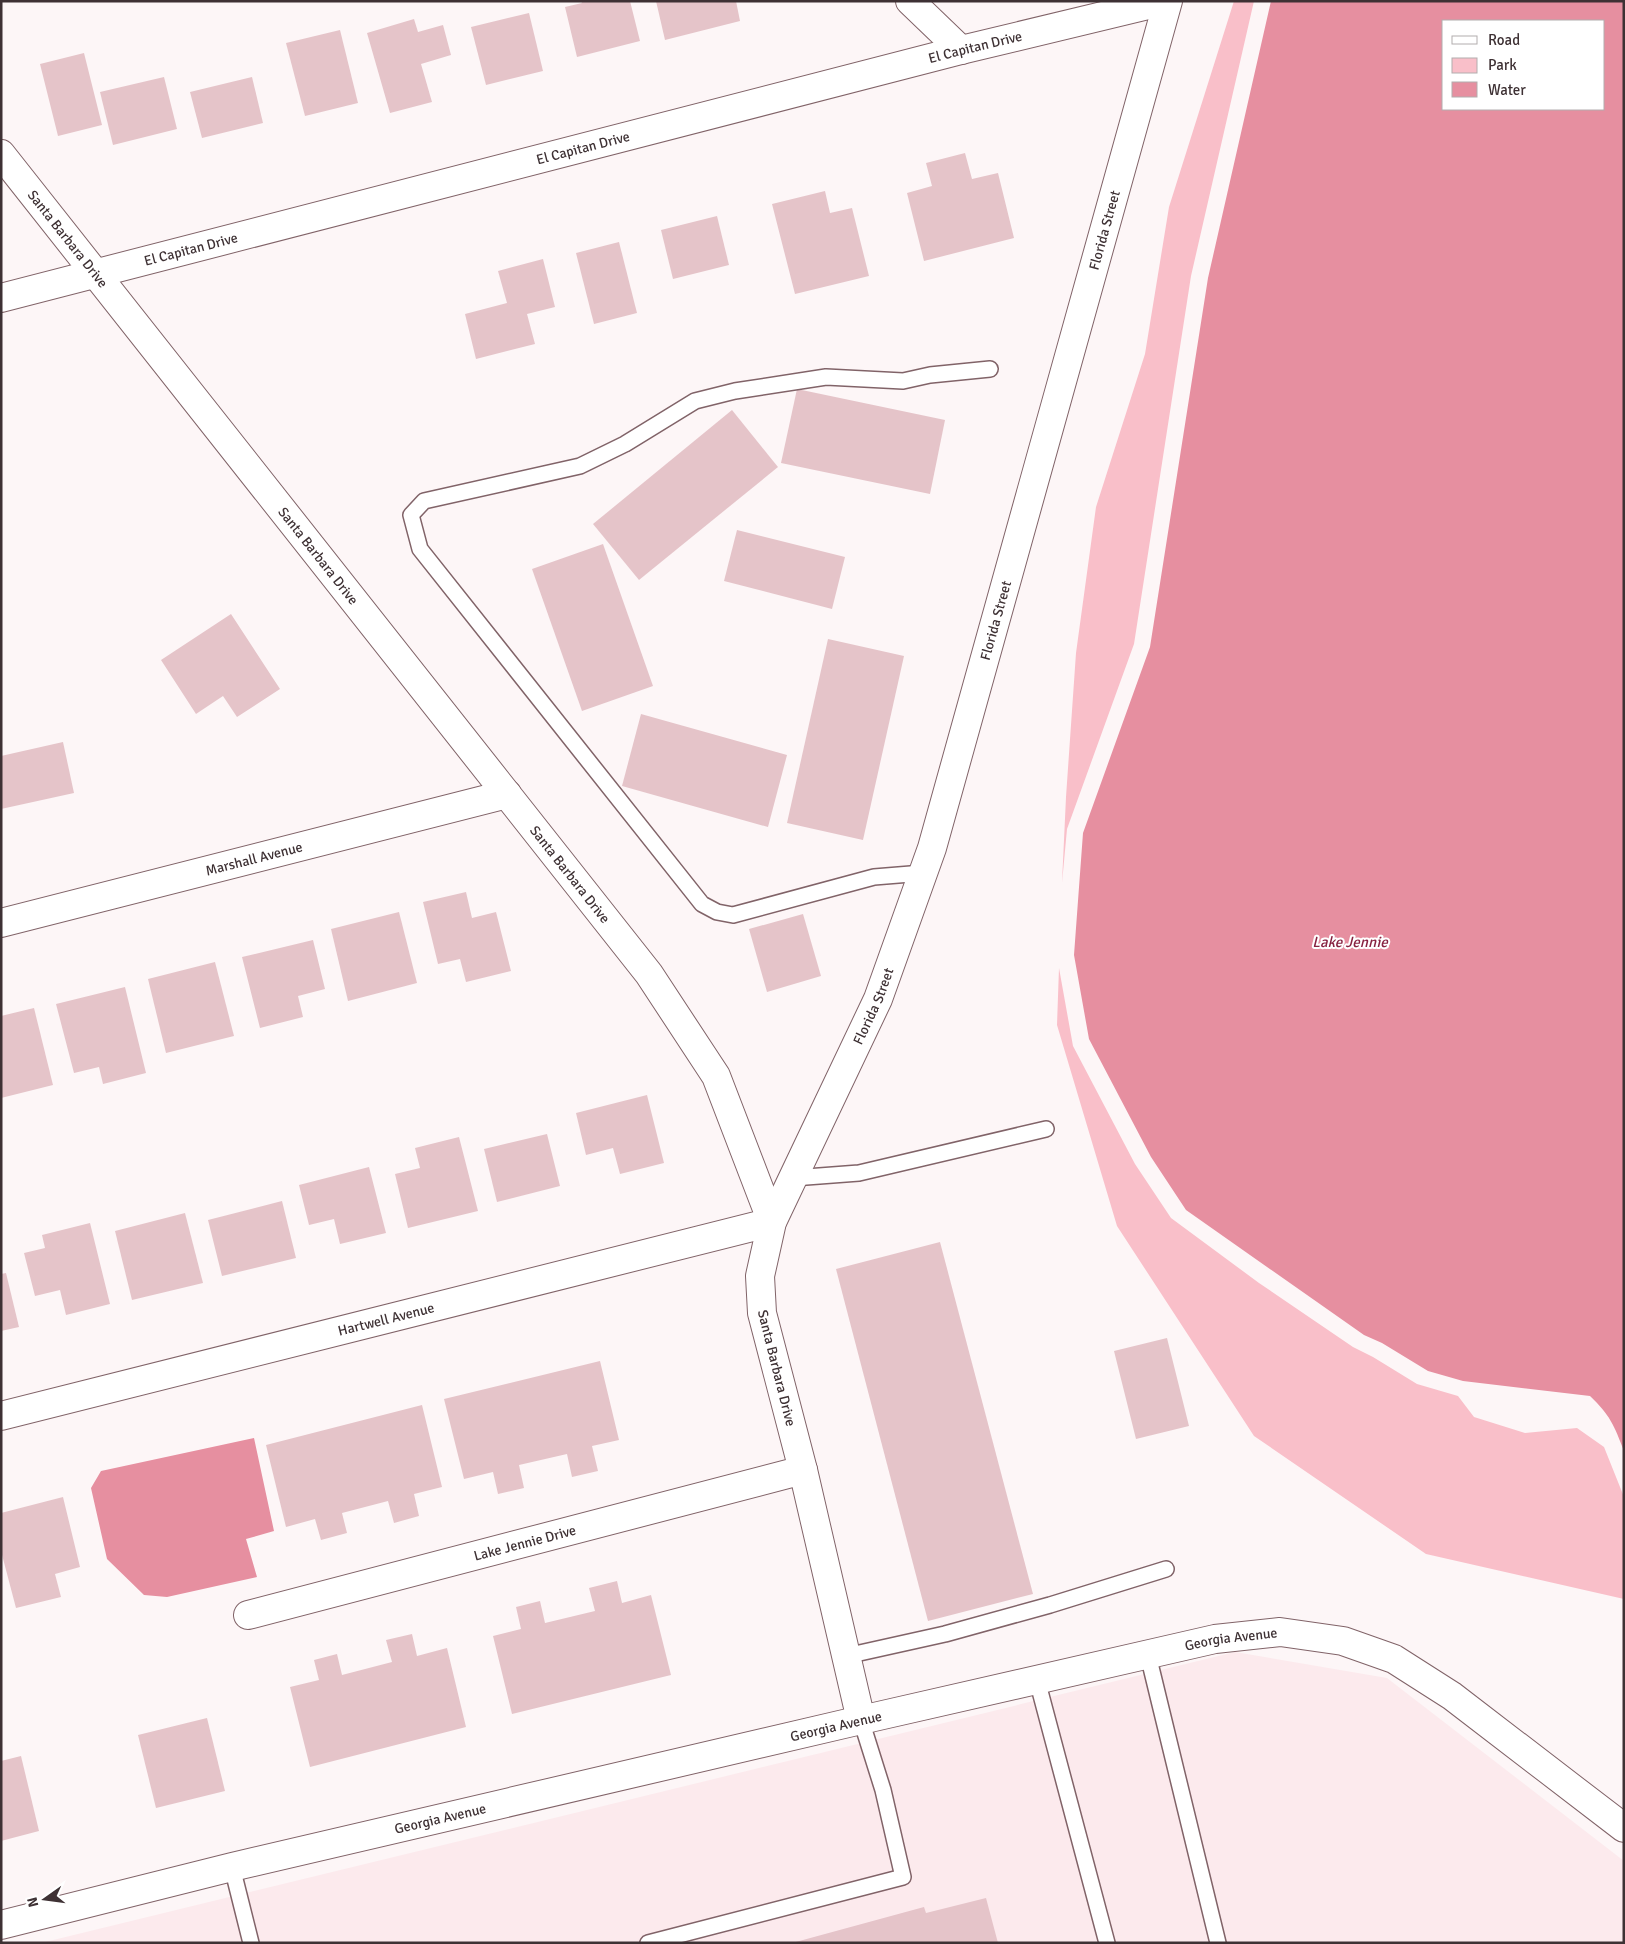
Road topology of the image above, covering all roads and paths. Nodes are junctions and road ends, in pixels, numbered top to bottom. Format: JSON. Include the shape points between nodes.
{"nodes":[{"id":1,"x":910,"y":1,"type":"edge"},
{"id":2,"x":1166,"y":1,"type":"edge"},
{"id":3,"x":961,"y":50,"type":"junction"},
{"id":4,"x":1,"y":154,"type":"edge"},
{"id":5,"x":96,"y":275,"type":"junction"},
{"id":6,"x":1,"y":298,"type":"edge"},
{"id":7,"x":990,"y":369,"type":"dead end"},
{"id":8,"x":507,"y":794,"type":"junction"},
{"id":9,"x":923,"y":873,"type":"junction"},
{"id":10,"x":1,"y":923,"type":"edge"},
{"id":11,"x":1046,"y":1129,"type":"dead end"},
{"id":12,"x":793,"y":1178,"type":"junction"},
{"id":13,"x":772,"y":1222,"type":"junction"},
{"id":14,"x":1,"y":1416,"type":"edge"},
{"id":15,"x":803,"y":1470,"type":"junction"},
{"id":16,"x":1166,"y":1569,"type":"dead end"},
{"id":17,"x":248,"y":1615,"type":"dead end"},
{"id":18,"x":1148,"y":1654,"type":"junction"},
{"id":19,"x":846,"y":1656,"type":"junction"},
{"id":20,"x":1036,"y":1680,"type":"junction"},
{"id":21,"x":861,"y":1720,"type":"junction"},
{"id":22,"x":1624,"y":1828,"type":"edge"},
{"id":23,"x":232,"y":1867,"type":"junction"},
{"id":24,"x":1,"y":1925,"type":"edge"},
{"id":25,"x":251,"y":1943,"type":"edge"},
{"id":26,"x":648,"y":1943,"type":"edge"},
{"id":27,"x":1107,"y":1943,"type":"edge"},
{"id":28,"x":1218,"y":1943,"type":"edge"}],
"edges":[{"from":1,"to":3,"type":"street"},
{"from":2,"to":3,"type":"street","name":"El Capitan Drive"},
{"from":2,"to":9,"type":"street","name":"Florida Street"},
{"from":3,"to":5,"type":"street","name":"El Capitan Drive"},
{"from":4,"to":5,"type":"street","name":"Santa Barbara Drive"},
{"from":5,"to":6,"type":"street","name":"El Capitan Drive"},
{"from":5,"to":8,"type":"street","name":"Santa Barbara Drive"},
{"from":7,"to":9,"type":"lane","via":[[903,380],[826,377],[735,391],[694,401],[625,444],[580,466],[424,502],[411,515],[420,549],[702,904],[717,912],[733,915],[874,877]]},
{"from":8,"to":10,"type":"street","name":"Marshall Avenue"},
{"from":8,"to":13,"type":"street","name":"Santa Barbara Drive","via":[[649,974],[716,1076]]},
{"from":9,"to":12,"type":"street","name":"Florida Street","via":[[878,999]]},
{"from":11,"to":12,"type":"lane","via":[[859,1173]]},
{"from":12,"to":13,"type":"street","name":"Florida Street"},
{"from":13,"to":14,"type":"street","name":"Hartwell Avenue"},
{"from":13,"to":15,"type":"street","name":"Santa Barbara Drive","via":[[760,1276],[762,1313]]},
{"from":15,"to":17,"type":"street","name":"Lake Jennie Drive"},
{"from":15,"to":19,"type":"street","name":"Santa Barbara Drive"},
{"from":16,"to":19,"type":"lane","via":[[945,1634]]},
{"from":18,"to":20,"type":"street","name":"Georgia Avenue"},
{"from":18,"to":22,"type":"street","name":"Georgia Avenue","via":[[1215,1639],[1280,1632],[1343,1641],[1394,1659],[1452,1696]]},
{"from":18,"to":28,"type":"lane"},
{"from":19,"to":21,"type":"street","name":"Santa Barbara Drive"},
{"from":20,"to":21,"type":"street","name":"Georgia Avenue"},
{"from":20,"to":27,"type":"lane"},
{"from":21,"to":23,"type":"street","name":"Georgia Avenue"},
{"from":21,"to":26,"type":"lane","via":[[883,1790],[903,1878]]},
{"from":23,"to":24,"type":"street","name":"Georgia Avenue"},
{"from":23,"to":25,"type":"lane"}]}
